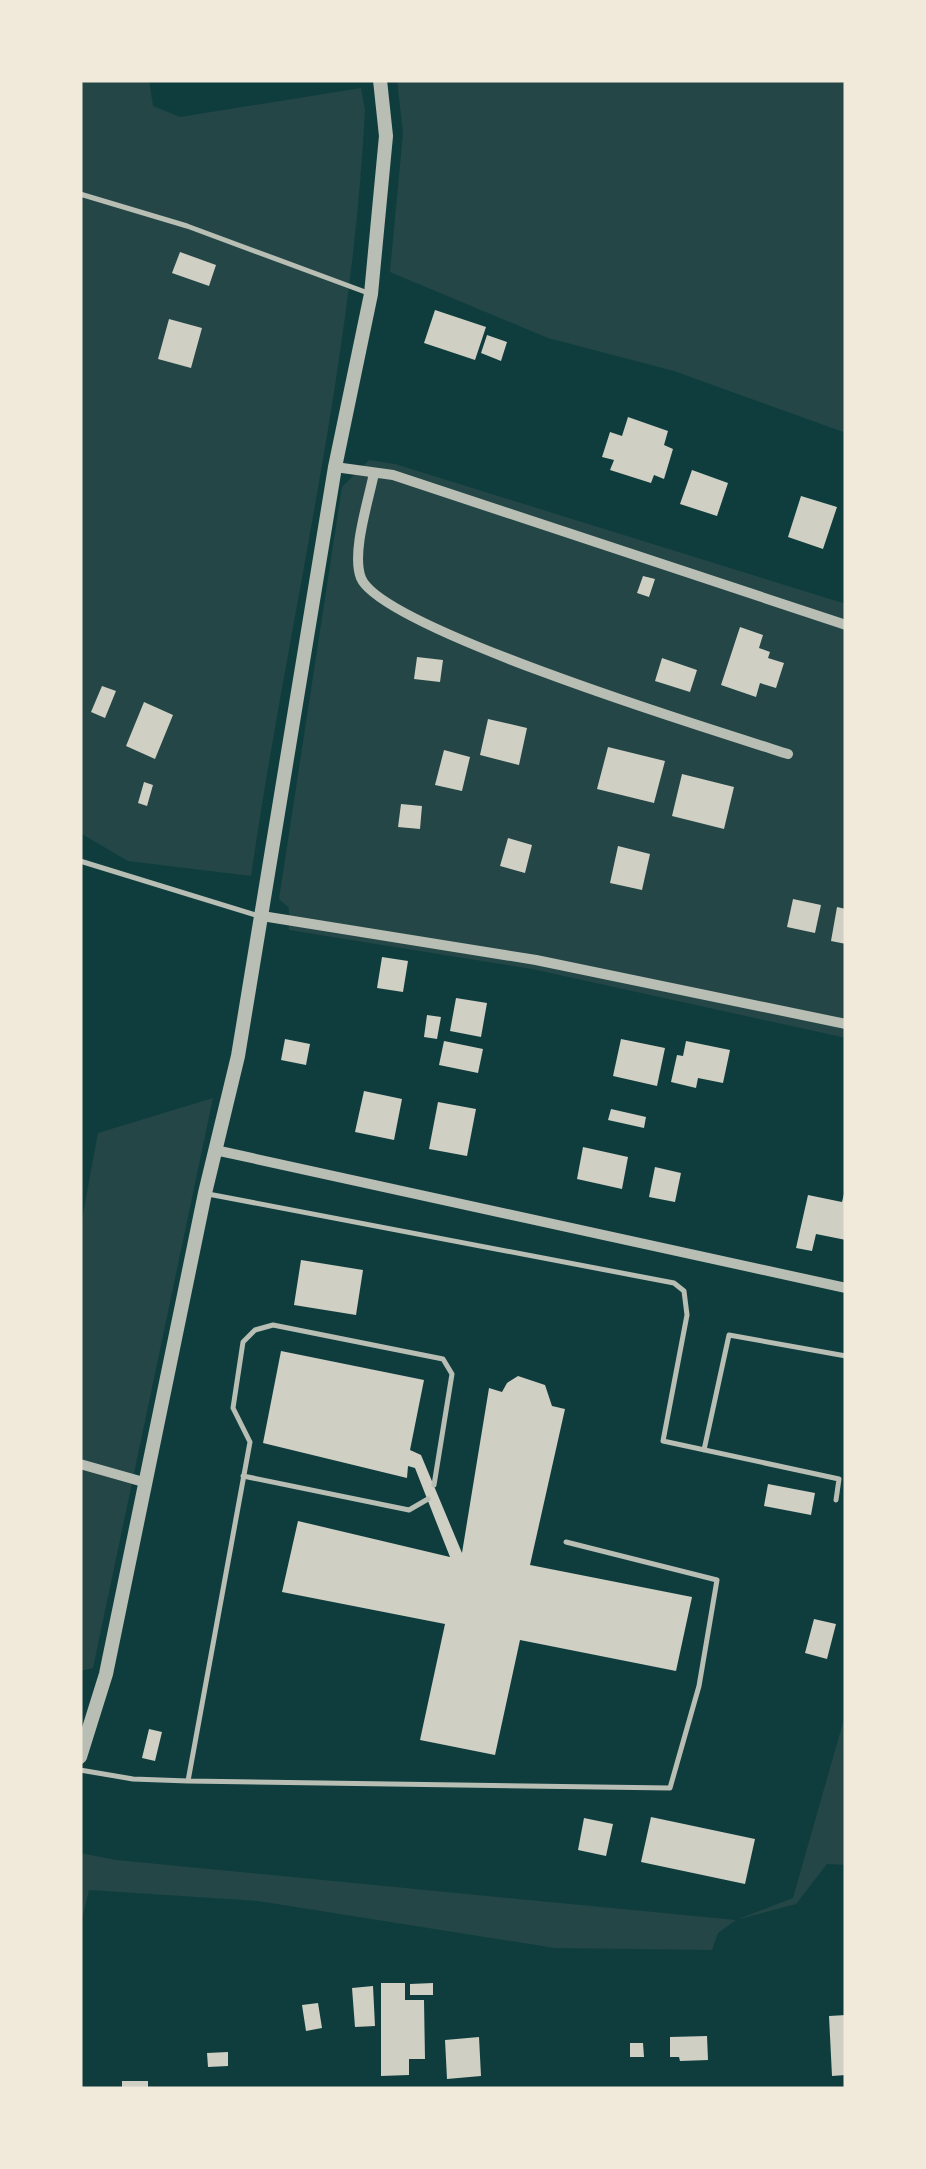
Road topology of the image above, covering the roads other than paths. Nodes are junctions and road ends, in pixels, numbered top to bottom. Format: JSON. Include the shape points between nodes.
{"nodes":[{"id":1,"x":380,"y":80,"type":"edge"},
{"id":2,"x":80,"y":194,"type":"edge"},
{"id":3,"x":371,"y":294,"type":"junction"},
{"id":4,"x":335,"y":467,"type":"junction"},
{"id":5,"x":374,"y":473,"type":"junction"},
{"id":6,"x":846,"y":625,"type":"edge"},
{"id":7,"x":788,"y":754,"type":"dead end"},
{"id":8,"x":80,"y":862,"type":"edge"},
{"id":9,"x":262,"y":916,"type":"junction"},
{"id":10,"x":846,"y":1024,"type":"edge"},
{"id":11,"x":215,"y":1150,"type":"junction"},
{"id":12,"x":206,"y":1193,"type":"junction"},
{"id":13,"x":846,"y":1288,"type":"edge"},
{"id":14,"x":846,"y":1356,"type":"edge"},
{"id":15,"x":704,"y":1450,"type":"junction"},
{"id":16,"x":80,"y":1464,"type":"edge"},
{"id":17,"x":243,"y":1476,"type":"junction"},
{"id":18,"x":147,"y":1483,"type":"junction"},
{"id":19,"x":434,"y":1485,"type":"dead end"},
{"id":20,"x":428,"y":1499,"type":"dead end"},
{"id":21,"x":836,"y":1500,"type":"dead end"},
{"id":22,"x":566,"y":1542,"type":"dead end"},
{"id":23,"x":80,"y":1757,"type":"edge"},
{"id":24,"x":80,"y":1770,"type":"edge"},
{"id":25,"x":188,"y":1781,"type":"junction"}],
"edges":[{"from":1,"to":3,"type":"street","via":[[386,136]]},
{"from":2,"to":3,"type":"lane"},
{"from":3,"to":4,"type":"street"},
{"from":4,"to":5,"type":"street"},
{"from":4,"to":9,"type":"street"},
{"from":5,"to":6,"type":"street"},
{"from":5,"to":7,"type":"street","via":[[358,557],[372,593],[406,614],[568,682]]},
{"from":8,"to":9,"type":"lane"},
{"from":9,"to":10,"type":"street","via":[[536,960]]},
{"from":9,"to":11,"type":"street"},
{"from":11,"to":12,"type":"street"},
{"from":11,"to":13,"type":"street"},
{"from":12,"to":15,"type":"lane","via":[[674,1283],[684,1291],[687,1315],[663,1441]]},
{"from":12,"to":18,"type":"street"},
{"from":14,"to":15,"type":"lane","via":[[729,1335]]},
{"from":15,"to":21,"type":"lane","via":[[839,1479]]},
{"from":16,"to":18,"type":"street"},
{"from":17,"to":19,"type":"lane","via":[[250,1442],[233,1408],[244,1342],[255,1330],[274,1325],[443,1359],[452,1374]]},
{"from":17,"to":20,"type":"lane","via":[[409,1510]]},
{"from":17,"to":25,"type":"lane"},
{"from":18,"to":23,"type":"street","via":[[106,1674]]},
{"from":22,"to":25,"type":"lane","via":[[718,1580],[699,1686],[670,1788]]},
{"from":24,"to":25,"type":"lane"}]}
